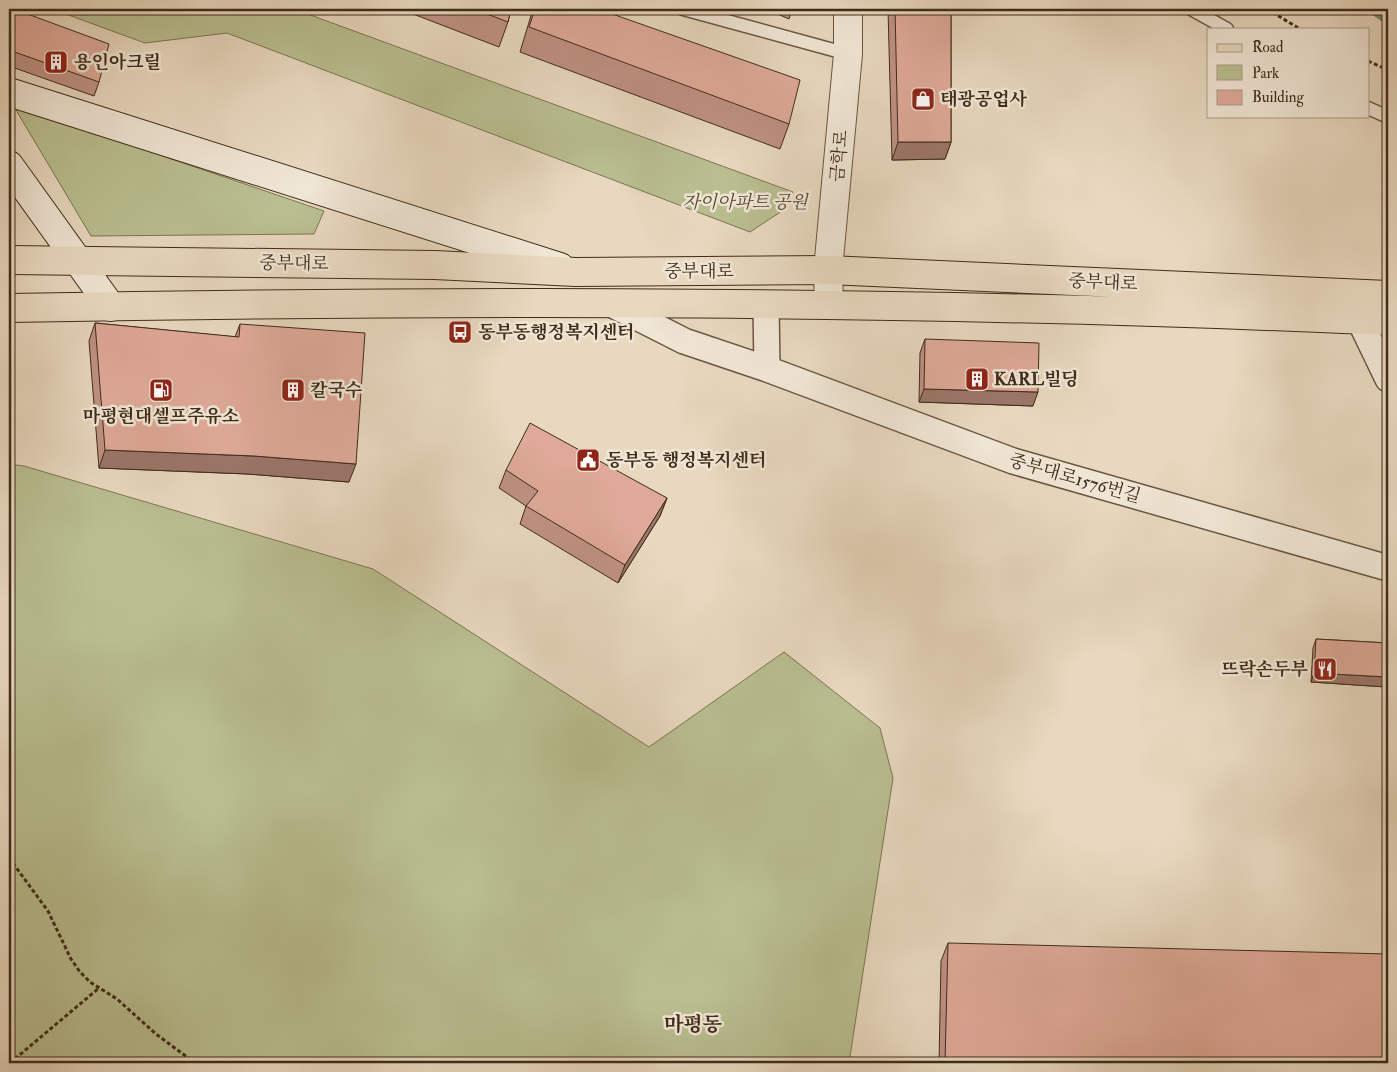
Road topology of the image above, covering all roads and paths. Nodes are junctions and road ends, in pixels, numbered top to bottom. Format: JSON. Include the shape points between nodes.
{"nodes":[{"id":1,"x":683,"y":9,"type":"edge"},
{"id":2,"x":848,"y":9,"type":"edge"},
{"id":3,"x":1191,"y":9,"type":"edge"},
{"id":4,"x":1267,"y":9,"type":"edge"},
{"id":5,"x":1225,"y":28,"type":"edge"},
{"id":6,"x":1298,"y":28,"type":"edge"},
{"id":7,"x":848,"y":54,"type":"junction"},
{"id":8,"x":1370,"y":62,"type":"edge"},
{"id":9,"x":1388,"y":70,"type":"edge"},
{"id":10,"x":9,"y":92,"type":"edge"},
{"id":11,"x":1370,"y":109,"type":"edge"},
{"id":12,"x":1388,"y":117,"type":"edge"},
{"id":13,"x":9,"y":165,"type":"edge"},
{"id":14,"x":9,"y":260,"type":"edge"},
{"id":15,"x":78,"y":260,"type":"junction"},
{"id":16,"x":828,"y":270,"type":"junction"},
{"id":17,"x":576,"y":272,"type":"junction"},
{"id":18,"x":1388,"y":295,"type":"edge"},
{"id":19,"x":611,"y":304,"type":"junction"},
{"id":20,"x":766,"y":304,"type":"junction"},
{"id":21,"x":828,"y":304,"type":"junction"},
{"id":22,"x":111,"y":307,"type":"junction"},
{"id":23,"x":9,"y":308,"type":"edge"},
{"id":24,"x":1359,"y":319,"type":"junction"},
{"id":25,"x":1388,"y":321,"type":"edge"},
{"id":26,"x":767,"y":369,"type":"junction"},
{"id":27,"x":1388,"y":378,"type":"edge"},
{"id":28,"x":1388,"y":568,"type":"edge"},
{"id":29,"x":9,"y":858,"type":"edge"},
{"id":30,"x":99,"y":988,"type":"junction"},
{"id":31,"x":10,"y":1063,"type":"edge"},
{"id":32,"x":195,"y":1063,"type":"edge"}],
"edges":[{"from":1,"to":7,"type":"lane"},
{"from":2,"to":7,"type":"main road","name":"금학로"},
{"from":3,"to":5,"type":"lane"},
{"from":4,"to":6,"type":"path"},
{"from":7,"to":16,"type":"main road","name":"금학로"},
{"from":8,"to":9,"type":"path"},
{"from":10,"to":17,"type":"main road"},
{"from":11,"to":12,"type":"lane"},
{"from":13,"to":15,"type":"main road"},
{"from":14,"to":15,"type":"main road","name":"중부대로"},
{"from":15,"to":17,"type":"main road","name":"중부대로","via":[[435,266]]},
{"from":15,"to":22,"type":"main road"},
{"from":16,"to":17,"type":"main road","name":"중부대로"},
{"from":16,"to":18,"type":"main road","name":"중부대로"},
{"from":16,"to":21,"type":"main road","name":"금학로"},
{"from":19,"to":20,"type":"main road","name":"중부대로"},
{"from":19,"to":22,"type":"main road","name":"중부대로"},
{"from":19,"to":26,"type":"street","name":"중부대로1576번길","via":[[684,341]]},
{"from":20,"to":21,"type":"main road","name":"중부대로"},
{"from":20,"to":26,"type":"street"},
{"from":21,"to":24,"type":"main road","name":"중부대로"},
{"from":22,"to":23,"type":"main road","name":"중부대로"},
{"from":24,"to":25,"type":"main road","name":"중부대로"},
{"from":24,"to":27,"type":"street"},
{"from":26,"to":28,"type":"street","name":"중부대로1576번길","via":[[1013,461]]},
{"from":29,"to":30,"type":"path","via":[[48,911],[80,972]]},
{"from":30,"to":31,"type":"path"},
{"from":30,"to":32,"type":"path","via":[[130,1009],[156,1034]]}]}
